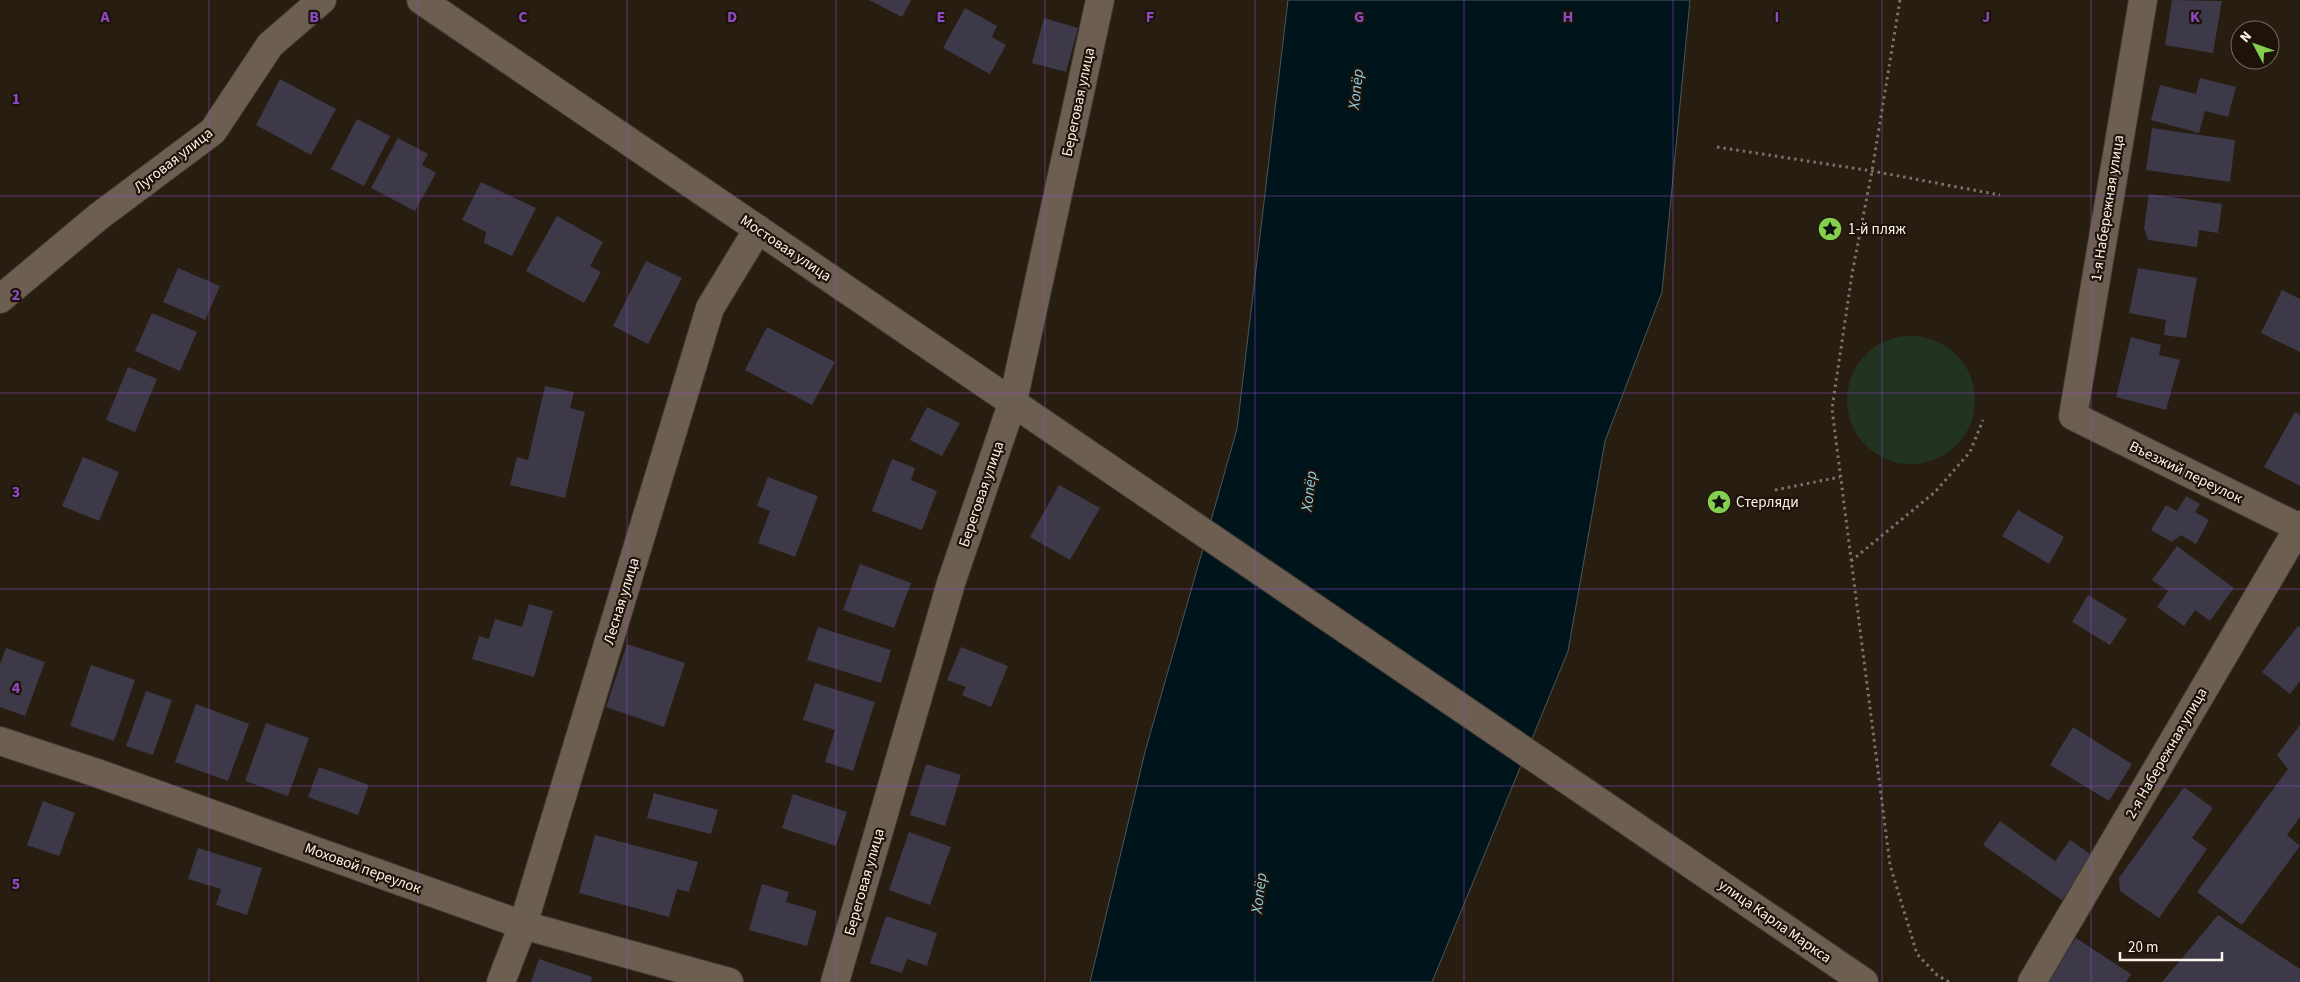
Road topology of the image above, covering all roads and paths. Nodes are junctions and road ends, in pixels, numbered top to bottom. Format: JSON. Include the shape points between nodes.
{"nodes":[{"id":1,"x":322,"y":0,"type":"edge"},
{"id":2,"x":421,"y":0,"type":"edge"},
{"id":3,"x":1100,"y":0,"type":"edge"},
{"id":4,"x":1900,"y":0,"type":"edge"},
{"id":5,"x":2143,"y":0,"type":"edge"},
{"id":6,"x":1716,"y":147,"type":"dead end"},
{"id":7,"x":1872,"y":171,"type":"junction"},
{"id":8,"x":2000,"y":195,"type":"dead end"},
{"id":9,"x":758,"y":229,"type":"junction"},
{"id":10,"x":0,"y":299,"type":"edge"},
{"id":11,"x":1012,"y":401,"type":"junction"},
{"id":12,"x":2073,"y":416,"type":"joint"},
{"id":13,"x":1983,"y":420,"type":"dead end"},
{"id":14,"x":1840,"y":477,"type":"junction"},
{"id":15,"x":1775,"y":490,"type":"dead end"},
{"id":16,"x":1152,"y":496,"type":"joint"},
{"id":17,"x":2300,"y":527,"type":"edge"},
{"id":18,"x":1850,"y":561,"type":"junction"},
{"id":19,"x":0,"y":741,"type":"edge"},
{"id":20,"x":523,"y":925,"type":"junction"},
{"id":21,"x":502,"y":982,"type":"edge"},
{"id":22,"x":729,"y":982,"type":"edge"},
{"id":23,"x":835,"y":982,"type":"edge"},
{"id":24,"x":1864,"y":982,"type":"edge"},
{"id":25,"x":1949,"y":982,"type":"edge"},
{"id":26,"x":2032,"y":982,"type":"edge"}],
"edges":[{"from":1,"to":10,"type":"street","name":"Луговая улица","via":[[270,45],[213,131],[98,217]]},
{"from":2,"to":9,"type":"street","name":"Мостовая улица"},
{"from":3,"to":11,"type":"street","name":"Береговая улица"},
{"from":4,"to":7,"type":"path"},
{"from":5,"to":12,"type":"street","name":"1-я Набережная улица"},
{"from":6,"to":7,"type":"path"},
{"from":7,"to":8,"type":"path"},
{"from":7,"to":14,"type":"path","via":[[1852,274],[1832,409]]},
{"from":9,"to":11,"type":"street","name":"Мостовая улица"},
{"from":9,"to":20,"type":"street","name":"Лесная улица","via":[[710,308]]},
{"from":11,"to":16,"type":"street","name":"Мостовая улица"},
{"from":11,"to":23,"type":"street","name":"Береговая улица","via":[[951,583]]},
{"from":12,"to":17,"type":"street","name":"Въезжий переулок"},
{"from":13,"to":18,"type":"path","via":[[1970,452],[1935,492]]},
{"from":14,"to":15,"type":"path"},
{"from":14,"to":18,"type":"path"},
{"from":16,"to":24,"type":"street","name":"улица Карла Маркса"},
{"from":17,"to":26,"type":"street","name":"2-я Набережная улица"},
{"from":18,"to":25,"type":"path","via":[[1890,865],[1917,954],[1937,975]]},
{"from":19,"to":20,"type":"street","name":"Моховой переулок"},
{"from":20,"to":21,"type":"street","name":"Лесная улица"},
{"from":20,"to":22,"type":"street","name":"Моховой переулок"}]}
